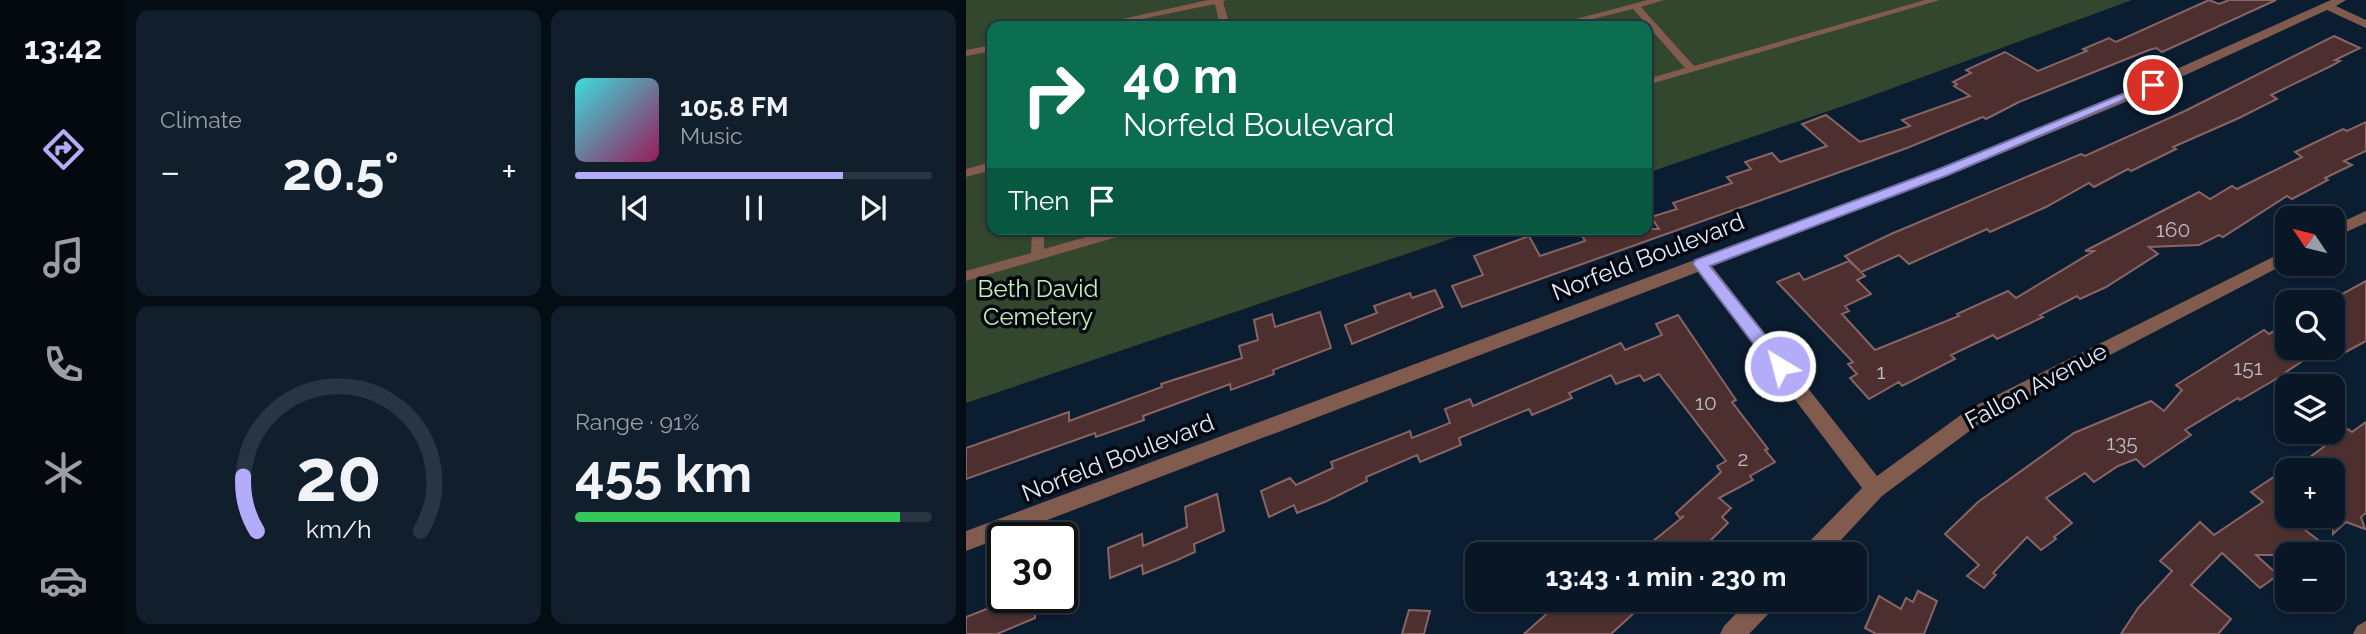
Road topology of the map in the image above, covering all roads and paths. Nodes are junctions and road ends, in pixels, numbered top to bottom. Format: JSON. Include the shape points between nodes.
{"nodes":[{"id":1,"x":1219,"y":0,"type":"edge"},
{"id":2,"x":1659,"y":0,"type":"edge"},
{"id":3,"x":1935,"y":0,"type":"edge"},
{"id":4,"x":2334,"y":3,"type":"edge"},
{"id":5,"x":1635,"y":6,"type":"junction"},
{"id":6,"x":1120,"y":21,"type":"edge"},
{"id":7,"x":1225,"y":21,"type":"edge"},
{"id":8,"x":1574,"y":21,"type":"edge"},
{"id":9,"x":1649,"y":21,"type":"edge"},
{"id":10,"x":2366,"y":24,"type":"edge"},
{"id":11,"x":1652,"y":25,"type":"edge"},
{"id":12,"x":987,"y":49,"type":"edge"},
{"id":13,"x":966,"y":54,"type":"edge"},
{"id":14,"x":1692,"y":69,"type":"junction"},
{"id":15,"x":1652,"y":81,"type":"edge"},
{"id":16,"x":987,"y":167,"type":"edge"},
{"id":17,"x":966,"y":173,"type":"edge"},
{"id":18,"x":2366,"y":216,"type":"edge"},
{"id":19,"x":2345,"y":227,"type":"edge"},
{"id":20,"x":1038,"y":235,"type":"edge"},
{"id":21,"x":1109,"y":235,"type":"edge"},
{"id":22,"x":1037,"y":256,"type":"junction"},
{"id":23,"x":2275,"y":262,"type":"edge"},
{"id":24,"x":1700,"y":264,"type":"junction"},
{"id":25,"x":966,"y":276,"type":"edge"},
{"id":26,"x":1875,"y":489,"type":"junction"},
{"id":27,"x":966,"y":541,"type":"edge"},
{"id":28,"x":1824,"y":542,"type":"edge"},
{"id":29,"x":1754,"y":612,"type":"edge"},
{"id":30,"x":1732,"y":634,"type":"edge"}],
"edges":[{"from":1,"to":6,"type":"lane"},
{"from":1,"to":7,"type":"lane"},
{"from":2,"to":5,"type":"lane"},
{"from":3,"to":14,"type":"lane"},
{"from":4,"to":10,"type":"street"},
{"from":4,"to":24,"type":"street","name":"Norfeld Boulevard","via":[[1944,172]]},
{"from":5,"to":8,"type":"lane"},
{"from":5,"to":9,"type":"lane"},
{"from":11,"to":14,"type":"lane"},
{"from":12,"to":13,"type":"lane"},
{"from":14,"to":15,"type":"lane"},
{"from":16,"to":17,"type":"lane"},
{"from":18,"to":19,"type":"street"},
{"from":20,"to":22,"type":"lane"},
{"from":21,"to":22,"type":"lane"},
{"from":22,"to":25,"type":"lane"},
{"from":23,"to":26,"type":"street","name":"Fallon Avenue","via":[[1976,415]]},
{"from":24,"to":26,"type":"street"},
{"from":24,"to":27,"type":"street","name":"Norfeld Boulevard"},
{"from":26,"to":28,"type":"street","name":"Fallon Avenue"},
{"from":29,"to":30,"type":"street"}]}
